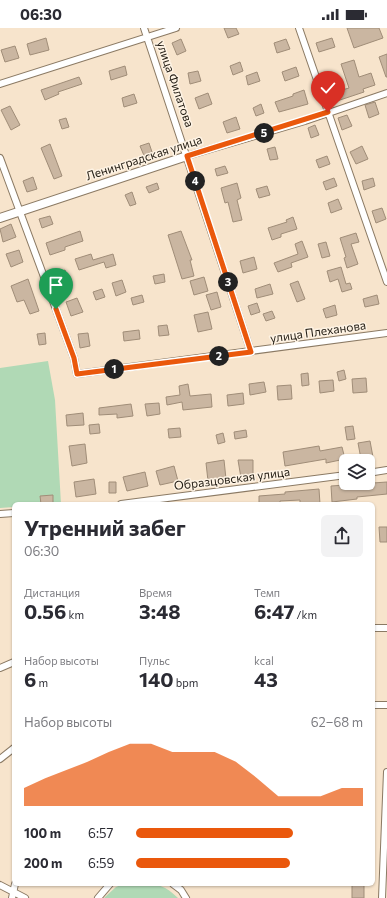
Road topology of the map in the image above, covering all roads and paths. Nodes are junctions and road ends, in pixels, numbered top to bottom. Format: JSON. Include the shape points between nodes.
{"nodes":[{"id":1,"x":144,"y":28,"type":"edge"},
{"id":2,"x":176,"y":28,"type":"edge"},
{"id":3,"x":299,"y":28,"type":"edge"},
{"id":4,"x":147,"y":38,"type":"junction"},
{"id":5,"x":0,"y":84,"type":"edge"},
{"id":6,"x":387,"y":93,"type":"edge"},
{"id":7,"x":328,"y":112,"type":"junction"},
{"id":8,"x":187,"y":156,"type":"junction"},
{"id":9,"x":0,"y":158,"type":"edge"},
{"id":10,"x":20,"y":210,"type":"junction"},
{"id":11,"x":0,"y":218,"type":"edge"},
{"id":12,"x":387,"y":282,"type":"edge"},
{"id":13,"x":387,"y":333,"type":"edge"},
{"id":14,"x":251,"y":352,"type":"junction"},
{"id":15,"x":387,"y":470,"type":"edge"},
{"id":16,"x":375,"y":471,"type":"edge"},
{"id":17,"x":339,"y":476,"type":"edge"},
{"id":18,"x":137,"y":502,"type":"edge"},
{"id":19,"x":12,"y":513,"type":"edge"},
{"id":20,"x":0,"y":514,"type":"edge"},
{"id":21,"x":375,"y":628,"type":"edge"},
{"id":22,"x":387,"y":628,"type":"edge"},
{"id":23,"x":12,"y":663,"type":"edge"},
{"id":24,"x":0,"y":668,"type":"edge"},
{"id":25,"x":375,"y":705,"type":"edge"},
{"id":26,"x":387,"y":705,"type":"edge"},
{"id":27,"x":12,"y":750,"type":"edge"},
{"id":28,"x":0,"y":759,"type":"edge"},
{"id":29,"x":387,"y":772,"type":"edge"},
{"id":30,"x":0,"y":884,"type":"edge"},
{"id":31,"x":108,"y":886,"type":"edge"},
{"id":32,"x":176,"y":886,"type":"edge"},
{"id":33,"x":12,"y":895,"type":"edge"},
{"id":34,"x":25,"y":898,"type":"edge"},
{"id":35,"x":98,"y":898,"type":"edge"},
{"id":36,"x":186,"y":898,"type":"edge"},
{"id":37,"x":382,"y":898,"type":"edge"}],
"edges":[{"from":1,"to":4,"type":"street","name":"улица Филатова"},
{"from":2,"to":4,"type":"street"},
{"from":3,"to":7,"type":"street"},
{"from":4,"to":5,"type":"street"},
{"from":4,"to":8,"type":"street","name":"улица Филатова"},
{"from":6,"to":7,"type":"street","name":"Ленинградская улица"},
{"from":7,"to":8,"type":"street","name":"Ленинградская улица"},
{"from":7,"to":12,"type":"street"},
{"from":8,"to":10,"type":"street","name":"Ленинградская улица"},
{"from":8,"to":14,"type":"street","name":"улица Филатова"},
{"from":9,"to":10,"type":"street"},
{"from":10,"to":11,"type":"street","name":"Ленинградская улица"},
{"from":10,"to":14,"type":"street","name":"улица Плеханова","via":[[74,358],[77,374]]},
{"from":13,"to":14,"type":"street","name":"улица Плеханова"},
{"from":15,"to":16,"type":"street"},
{"from":17,"to":18,"type":"street","name":"Образцовская улица"},
{"from":19,"to":20,"type":"street"},
{"from":21,"to":22,"type":"street"},
{"from":23,"to":24,"type":"street"},
{"from":25,"to":26,"type":"street"},
{"from":27,"to":28,"type":"street"},
{"from":29,"to":37,"type":"street"},
{"from":30,"to":33,"type":"street"},
{"from":31,"to":35,"type":"street"},
{"from":32,"to":36,"type":"street"},
{"from":33,"to":34,"type":"street"}]}
